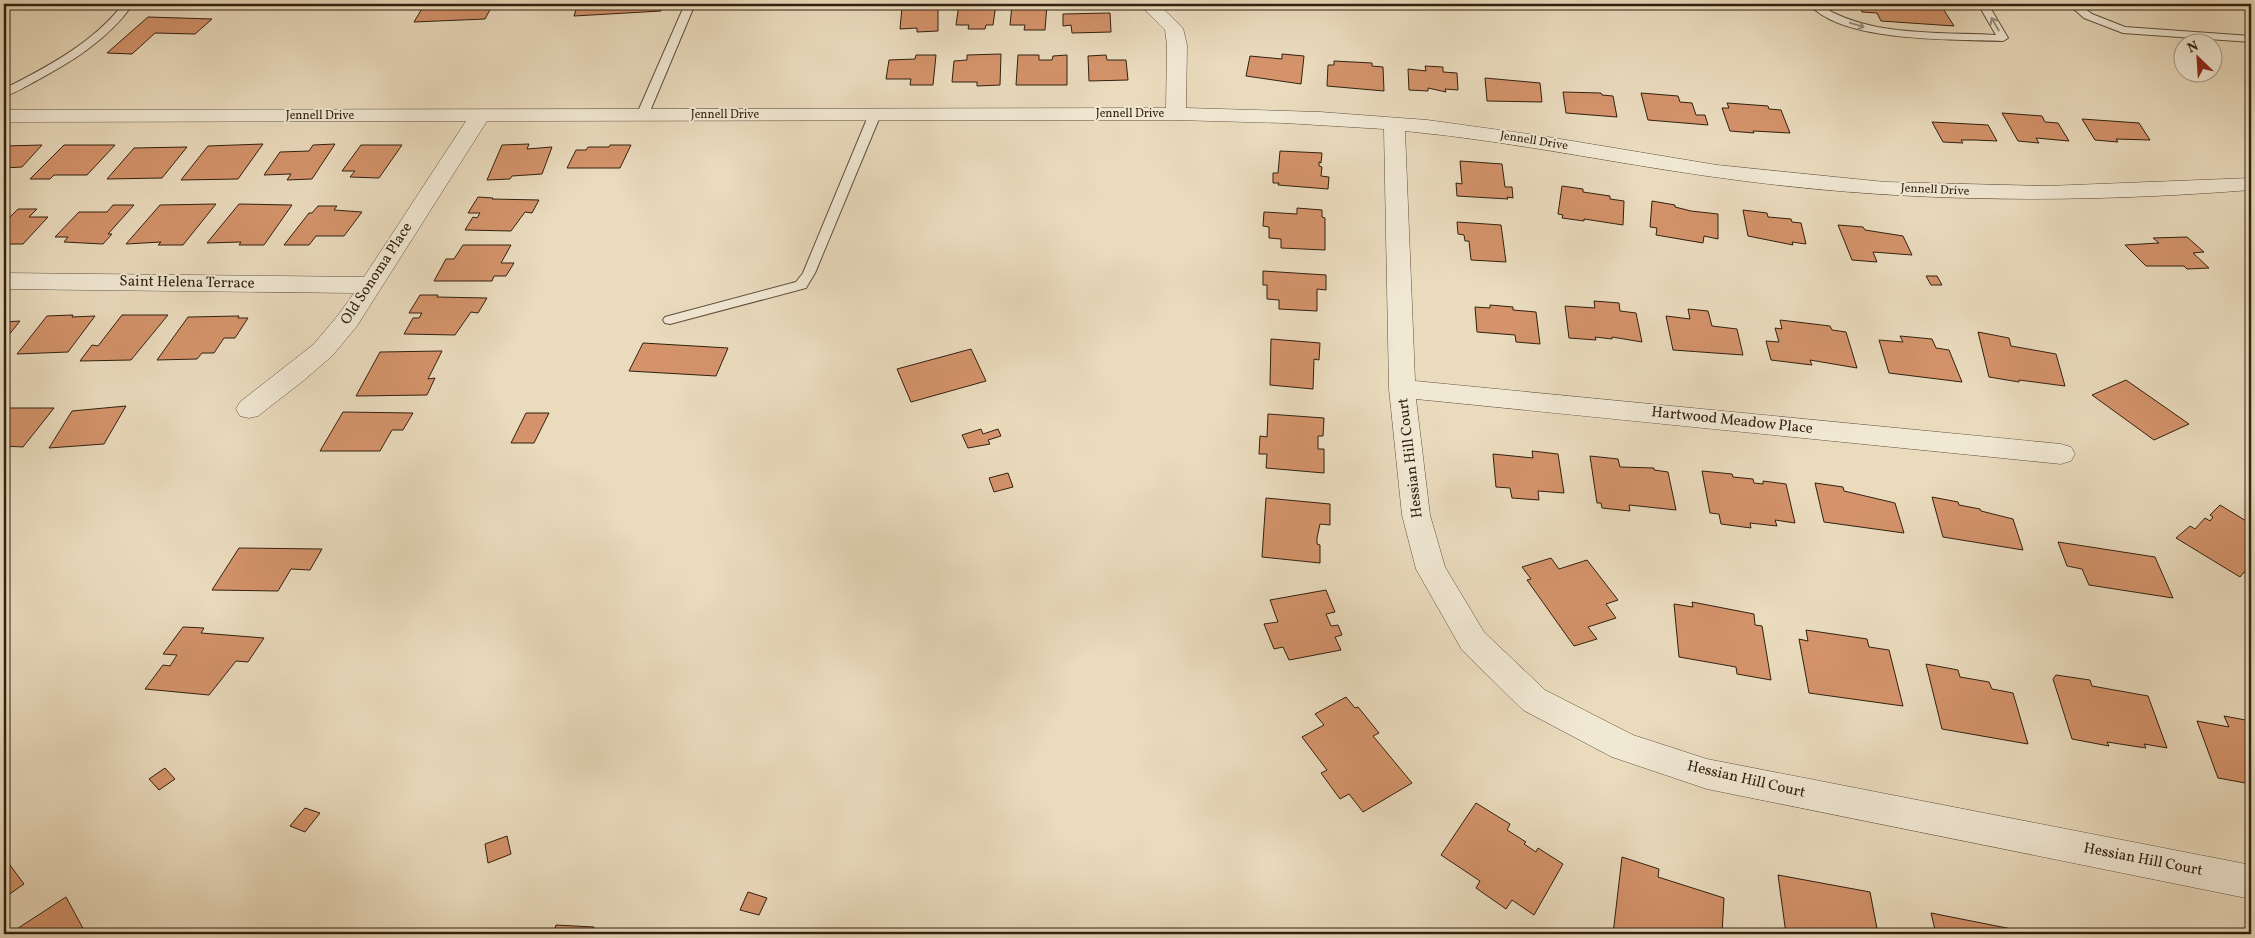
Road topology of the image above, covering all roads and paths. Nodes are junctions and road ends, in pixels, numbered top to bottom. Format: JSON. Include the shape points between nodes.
{"nodes":[{"id":1,"x":128,"y":4,"type":"edge"},
{"id":2,"x":690,"y":4,"type":"edge"},
{"id":3,"x":1148,"y":4,"type":"edge"},
{"id":4,"x":1814,"y":4,"type":"edge"},
{"id":5,"x":1983,"y":4,"type":"edge"},
{"id":6,"x":2073,"y":4,"type":"edge"},
{"id":7,"x":2251,"y":39,"type":"edge"},
{"id":8,"x":4,"y":93,"type":"edge"},
{"id":9,"x":875,"y":114,"type":"junction"},
{"id":10,"x":1176,"y":114,"type":"junction"},
{"id":11,"x":4,"y":116,"type":"edge"},
{"id":12,"x":480,"y":116,"type":"junction"},
{"id":13,"x":642,"y":116,"type":"junction"},
{"id":14,"x":1394,"y":124,"type":"junction"},
{"id":15,"x":2251,"y":184,"type":"edge"},
{"id":16,"x":4,"y":281,"type":"edge"},
{"id":17,"x":370,"y":285,"type":"junction"},
{"id":18,"x":670,"y":320,"type":"dead end"},
{"id":19,"x":1402,"y":388,"type":"junction"},
{"id":20,"x":249,"y":409,"type":"dead end"},
{"id":21,"x":2062,"y":454,"type":"dead end"},
{"id":22,"x":2251,"y":882,"type":"edge"}],
"edges":[{"from":1,"to":8,"type":"lane","via":[[82,48]]},
{"from":2,"to":13,"type":"lane"},
{"from":3,"to":10,"type":"street","via":[[1174,28],[1177,45]]},
{"from":4,"to":5,"type":"lane","one_way":true,"via":[[1837,19],[1866,28],[2003,38]]},
{"from":6,"to":7,"type":"lane","via":[[2088,16],[2123,30]]},
{"from":9,"to":10,"type":"street","name":"Jennell Drive"},
{"from":9,"to":13,"type":"street","name":"Jennell Drive"},
{"from":9,"to":18,"type":"lane","via":[[809,273],[801,285]]},
{"from":10,"to":14,"type":"street","name":"Jennell Drive","via":[[1293,116]]},
{"from":11,"to":12,"type":"street","name":"Jennell Drive"},
{"from":12,"to":13,"type":"street","name":"Jennell Drive"},
{"from":12,"to":17,"type":"street","name":"Old Sonoma Place"},
{"from":14,"to":15,"type":"street","name":"Jennell Drive","via":[[1538,141],[1650,162],[1754,176],[1934,191],[2116,192]]},
{"from":14,"to":19,"type":"street","name":"Hessian Hill Court"},
{"from":16,"to":17,"type":"street","name":"Saint Helena Terrace"},
{"from":17,"to":20,"type":"street","name":"Old Sonoma Place","via":[[348,320],[323,350]]},
{"from":19,"to":21,"type":"street","name":"Hartwood Meadow Place"},
{"from":19,"to":22,"type":"street","name":"Hessian Hill Court","via":[[1416,515],[1431,569],[1473,641],[1534,700],[1624,747],[1706,774]]}]}
